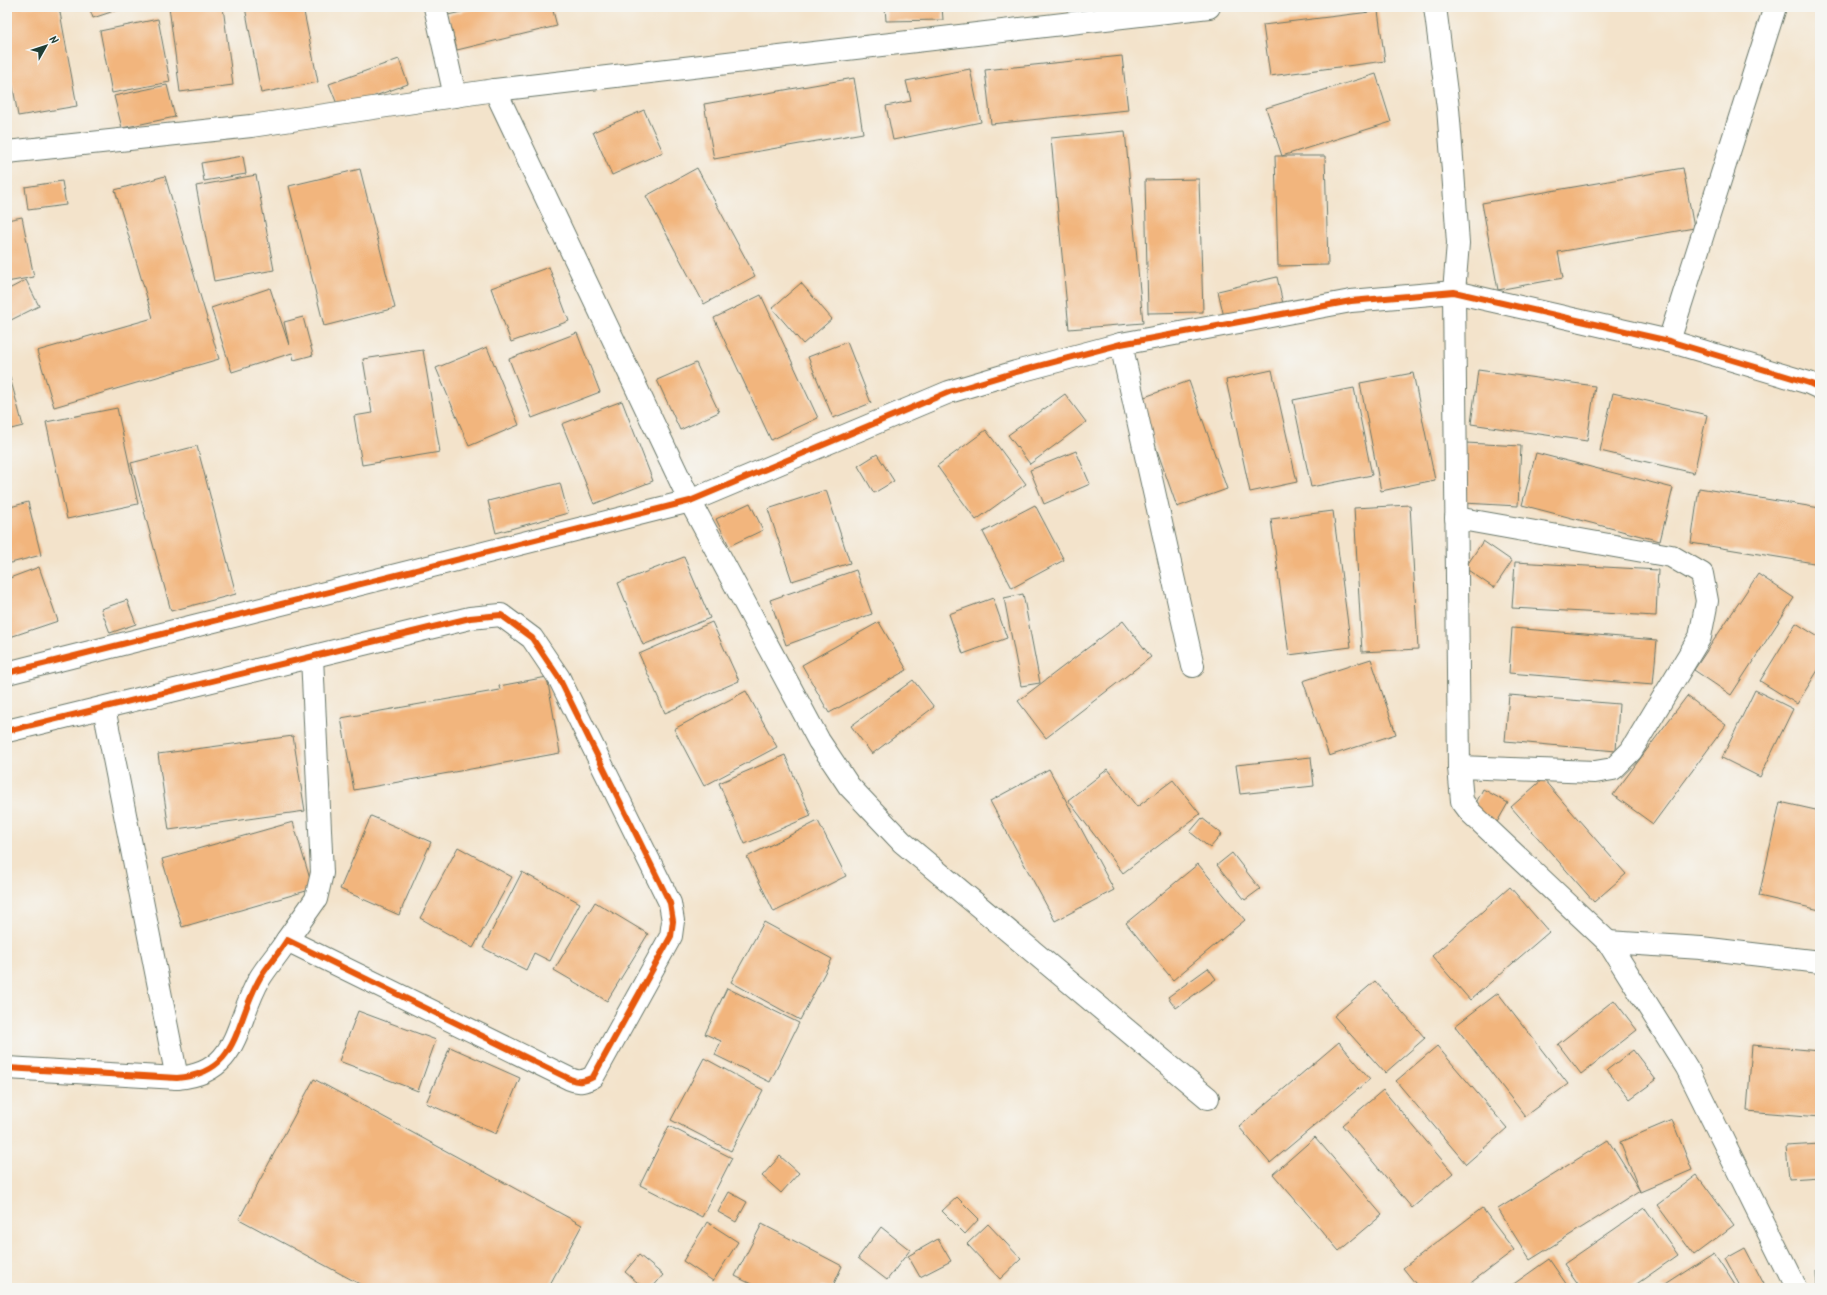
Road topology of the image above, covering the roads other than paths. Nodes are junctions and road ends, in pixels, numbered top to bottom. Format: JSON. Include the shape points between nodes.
{"nodes":[{"id":1,"x":435,"y":7,"type":"edge"},
{"id":2,"x":1209,"y":7,"type":"edge"},
{"id":3,"x":1435,"y":7,"type":"edge"},
{"id":4,"x":1775,"y":7,"type":"edge"},
{"id":5,"x":495,"y":90,"type":"junction"},
{"id":6,"x":455,"y":96,"type":"junction"},
{"id":7,"x":7,"y":152,"type":"edge"},
{"id":8,"x":1454,"y":292,"type":"junction"},
{"id":9,"x":1669,"y":341,"type":"junction"},
{"id":10,"x":1121,"y":344,"type":"junction"},
{"id":11,"x":1820,"y":388,"type":"edge"},
{"id":12,"x":690,"y":501,"type":"junction"},
{"id":13,"x":1456,"y":518,"type":"junction"},
{"id":14,"x":312,"y":657,"type":"junction"},
{"id":15,"x":1193,"y":666,"type":"dead end"},
{"id":16,"x":7,"y":673,"type":"edge"},
{"id":17,"x":104,"y":708,"type":"junction"},
{"id":18,"x":7,"y":731,"type":"edge"},
{"id":19,"x":1459,"y":767,"type":"junction"},
{"id":20,"x":287,"y":940,"type":"junction"},
{"id":21,"x":1608,"y":942,"type":"junction"},
{"id":22,"x":1820,"y":962,"type":"edge"},
{"id":23,"x":7,"y":1068,"type":"edge"},
{"id":24,"x":177,"y":1078,"type":"junction"},
{"id":25,"x":1208,"y":1098,"type":"dead end"},
{"id":26,"x":1796,"y":1288,"type":"edge"}],
"edges":[{"from":1,"to":6,"type":"street"},
{"from":2,"to":5,"type":"street"},
{"from":3,"to":8,"type":"street","via":[[1448,108],[1458,243]]},
{"from":4,"to":9,"type":"street"},
{"from":5,"to":6,"type":"street"},
{"from":5,"to":12,"type":"street"},
{"from":6,"to":7,"type":"street","via":[[251,126]]},
{"from":8,"to":9,"type":"street"},
{"from":8,"to":10,"type":"street","via":[[1351,301]]},
{"from":8,"to":13,"type":"street"},
{"from":9,"to":11,"type":"street"},
{"from":10,"to":12,"type":"street","via":[[949,392]]},
{"from":10,"to":15,"type":"street"},
{"from":12,"to":16,"type":"street"},
{"from":12,"to":25,"type":"street","via":[[819,741],[850,786],[902,842]]},
{"from":13,"to":19,"type":"street"},
{"from":13,"to":19,"type":"street","via":[[1671,556],[1702,574],[1707,601],[1700,637],[1631,752],[1613,769],[1595,772]]},
{"from":14,"to":17,"type":"street"},
{"from":14,"to":20,"type":"street","via":[[322,872],[316,899]]},
{"from":14,"to":20,"type":"street","via":[[470,618],[500,615],[532,638],[559,678],[670,904],[674,921],[671,936],[593,1077],[581,1081],[570,1079]]},
{"from":17,"to":18,"type":"street"},
{"from":17,"to":24,"type":"street"},
{"from":19,"to":21,"type":"street","via":[[1462,801],[1471,812]]},
{"from":20,"to":24,"type":"street","via":[[260,978],[226,1056],[213,1068],[194,1077]]},
{"from":21,"to":22,"type":"street","via":[[1701,948]]},
{"from":21,"to":26,"type":"street","via":[[1687,1068]]},
{"from":23,"to":24,"type":"street"}]}
